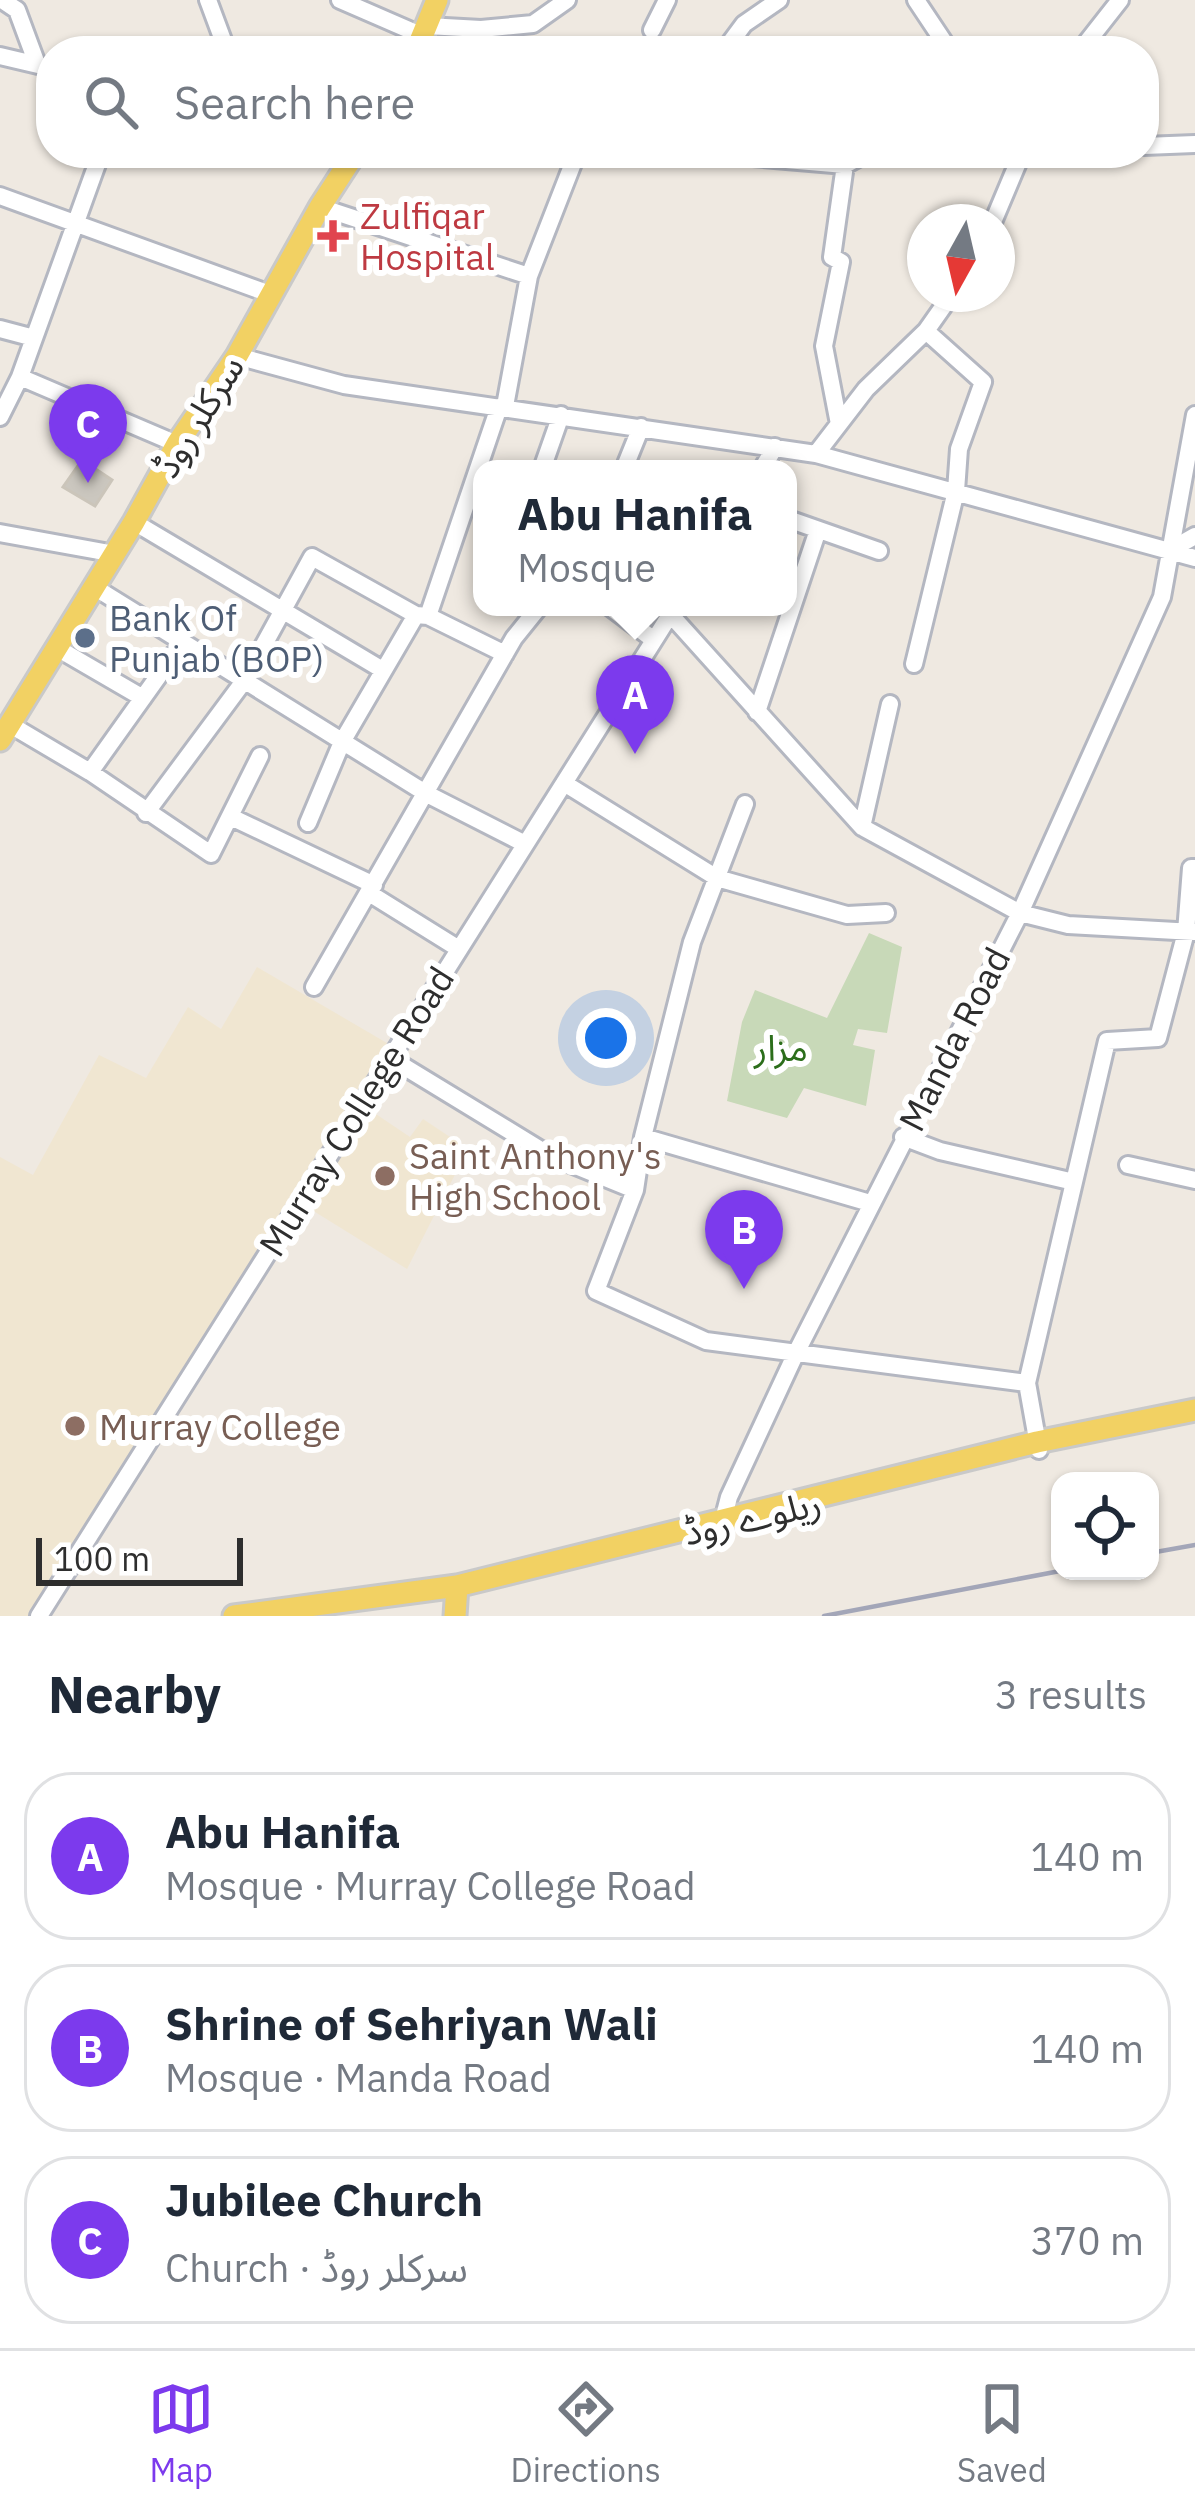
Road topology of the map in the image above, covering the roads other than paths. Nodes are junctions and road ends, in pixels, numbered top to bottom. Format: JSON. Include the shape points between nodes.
{"nodes":[{"id":1,"x":2,"y":0,"type":"edge"},
{"id":2,"x":208,"y":0,"type":"edge"},
{"id":3,"x":340,"y":0,"type":"edge"},
{"id":4,"x":437,"y":0,"type":"edge"},
{"id":5,"x":568,"y":0,"type":"edge"},
{"id":6,"x":667,"y":0,"type":"edge"},
{"id":7,"x":916,"y":0,"type":"edge"},
{"id":8,"x":1120,"y":0,"type":"edge"},
{"id":9,"x":773,"y":2,"type":"edge"},
{"id":10,"x":652,"y":30,"type":"dead end"},
{"id":11,"x":221,"y":36,"type":"edge"},
{"id":12,"x":418,"y":36,"type":"edge"},
{"id":13,"x":423,"y":36,"type":"edge"},
{"id":14,"x":434,"y":36,"type":"edge"},
{"id":15,"x":735,"y":36,"type":"edge"},
{"id":16,"x":940,"y":36,"type":"edge"},
{"id":17,"x":1092,"y":36,"type":"edge"},
{"id":18,"x":36,"y":50,"type":"edge"},
{"id":19,"x":1,"y":62,"type":"edge"},
{"id":20,"x":36,"y":65,"type":"edge"},
{"id":21,"x":1195,"y":144,"type":"edge"},
{"id":22,"x":1159,"y":145,"type":"edge"},
{"id":23,"x":95,"y":168,"type":"edge"},
{"id":24,"x":346,"y":168,"type":"edge"},
{"id":25,"x":571,"y":168,"type":"edge"},
{"id":26,"x":845,"y":168,"type":"edge"},
{"id":27,"x":1016,"y":168,"type":"edge"},
{"id":28,"x":0,"y":196,"type":"edge"},
{"id":29,"x":1001,"y":204,"type":"edge"},
{"id":30,"x":320,"y":206,"type":"junction"},
{"id":31,"x":74,"y":222,"type":"junction"},
{"id":32,"x":529,"y":276,"type":"junction"},
{"id":33,"x":270,"y":294,"type":"junction"},
{"id":34,"x":939,"y":312,"type":"edge"},
{"id":35,"x":0,"y":329,"type":"edge"},
{"id":36,"x":926,"y":331,"type":"junction"},
{"id":37,"x":34,"y":338,"type":"junction"},
{"id":38,"x":237,"y":356,"type":"junction"},
{"id":39,"x":20,"y":376,"type":"junction"},
{"id":40,"x":502,"y":406,"type":"junction"},
{"id":41,"x":561,"y":415,"type":"junction"},
{"id":42,"x":1195,"y":415,"type":"edge"},
{"id":43,"x":0,"y":417,"type":"edge"},
{"id":44,"x":839,"y":424,"type":"junction"},
{"id":45,"x":641,"y":427,"type":"junction"},
{"id":46,"x":177,"y":444,"type":"junction"},
{"id":47,"x":776,"y":447,"type":"junction"},
{"id":48,"x":816,"y":454,"type":"junction"},
{"id":49,"x":481,"y":460,"type":"edge"},
{"id":50,"x":545,"y":460,"type":"edge"},
{"id":51,"x":628,"y":460,"type":"edge"},
{"id":52,"x":768,"y":460,"type":"edge"},
{"id":53,"x":473,"y":482,"type":"edge"},
{"id":54,"x":956,"y":491,"type":"junction"},
{"id":55,"x":134,"y":522,"type":"junction"},
{"id":56,"x":797,"y":522,"type":"edge"},
{"id":57,"x":818,"y":530,"type":"junction"},
{"id":58,"x":0,"y":533,"type":"edge"},
{"id":59,"x":1195,"y":536,"type":"edge"},
{"id":60,"x":1172,"y":549,"type":"junction"},
{"id":61,"x":879,"y":551,"type":"dead end"},
{"id":62,"x":115,"y":554,"type":"junction"},
{"id":63,"x":1195,"y":557,"type":"edge"},
{"id":64,"x":94,"y":587,"type":"junction"},
{"id":65,"x":797,"y":593,"type":"edge"},
{"id":66,"x":284,"y":611,"type":"junction"},
{"id":67,"x":422,"y":615,"type":"junction"},
{"id":68,"x":532,"y":616,"type":"edge"},
{"id":69,"x":622,"y":616,"type":"edge"},
{"id":70,"x":669,"y":616,"type":"edge"},
{"id":71,"x":678,"y":616,"type":"edge"},
{"id":72,"x":789,"y":616,"type":"edge"},
{"id":73,"x":654,"y":640,"type":"junction"},
{"id":74,"x":182,"y":643,"type":"junction"},
{"id":75,"x":57,"y":648,"type":"junction"},
{"id":76,"x":505,"y":654,"type":"junction"},
{"id":77,"x":914,"y":664,"type":"dead end"},
{"id":78,"x":381,"y":669,"type":"junction"},
{"id":79,"x":244,"y":681,"type":"junction"},
{"id":80,"x":143,"y":698,"type":"junction"},
{"id":81,"x":890,"y":704,"type":"dead end"},
{"id":82,"x":757,"y":712,"type":"junction"},
{"id":83,"x":5,"y":732,"type":"edge"},
{"id":84,"x":342,"y":742,"type":"junction"},
{"id":85,"x":260,"y":756,"type":"dead end"},
{"id":86,"x":90,"y":772,"type":"junction"},
{"id":87,"x":564,"y":783,"type":"junction"},
{"id":88,"x":427,"y":794,"type":"junction"},
{"id":89,"x":745,"y":804,"type":"dead end"},
{"id":90,"x":146,"y":813,"type":"junction"},
{"id":91,"x":231,"y":817,"type":"junction"},
{"id":92,"x":308,"y":824,"type":"dead end"},
{"id":93,"x":862,"y":827,"type":"junction"},
{"id":94,"x":525,"y":844,"type":"junction"},
{"id":95,"x":1195,"y":868,"type":"edge"},
{"id":96,"x":717,"y":878,"type":"junction"},
{"id":97,"x":371,"y":889,"type":"junction"},
{"id":98,"x":886,"y":913,"type":"dead end"},
{"id":99,"x":1020,"y":913,"type":"junction"},
{"id":100,"x":1190,"y":932,"type":"edge"},
{"id":101,"x":459,"y":949,"type":"junction"},
{"id":102,"x":314,"y":987,"type":"dead end"},
{"id":103,"x":390,"y":1058,"type":"junction"},
{"id":104,"x":643,"y":1137,"type":"junction"},
{"id":105,"x":903,"y":1138,"type":"junction"},
{"id":106,"x":1128,"y":1166,"type":"dead end"},
{"id":107,"x":1195,"y":1180,"type":"edge"},
{"id":108,"x":1074,"y":1182,"type":"junction"},
{"id":109,"x":634,"y":1190,"type":"junction"},
{"id":110,"x":870,"y":1203,"type":"junction"},
{"id":111,"x":795,"y":1355,"type":"junction"},
{"id":112,"x":1027,"y":1383,"type":"junction"},
{"id":113,"x":1195,"y":1414,"type":"edge"},
{"id":114,"x":1038,"y":1446,"type":"junction"},
{"id":115,"x":723,"y":1522,"type":"junction"},
{"id":116,"x":457,"y":1586,"type":"junction"},
{"id":117,"x":353,"y":1608,"type":"junction"},
{"id":118,"x":39,"y":1616,"type":"edge"},
{"id":119,"x":234,"y":1616,"type":"edge"},
{"id":120,"x":309,"y":1616,"type":"edge"},
{"id":121,"x":327,"y":1616,"type":"edge"},
{"id":122,"x":457,"y":1616,"type":"edge"}],
"edges":[{"from":1,"to":18,"type":"street"},
{"from":2,"to":11,"type":"street"},
{"from":3,"to":12,"type":"street"},
{"from":4,"to":13,"type":"main road"},
{"from":5,"to":14,"type":"street","via":[[533,24]]},
{"from":6,"to":10,"type":"street"},
{"from":7,"to":16,"type":"street"},
{"from":8,"to":17,"type":"street"},
{"from":9,"to":15,"type":"street"},
{"from":19,"to":20,"type":"street"},
{"from":21,"to":22,"type":"street"},
{"from":23,"to":31,"type":"street"},
{"from":24,"to":30,"type":"main road","name":"سرکلر روڈ"},
{"from":25,"to":32,"type":"street"},
{"from":26,"to":44,"type":"street","via":[[832,257],[841,262],[824,346]]},
{"from":27,"to":29,"type":"street"},
{"from":28,"to":31,"type":"street"},
{"from":30,"to":32,"type":"street"},
{"from":30,"to":33,"type":"main road","name":"سرکلر روڈ"},
{"from":31,"to":33,"type":"street"},
{"from":31,"to":37,"type":"street"},
{"from":32,"to":40,"type":"street"},
{"from":33,"to":38,"type":"main road","name":"سرکلر روڈ"},
{"from":34,"to":36,"type":"street"},
{"from":35,"to":37,"type":"street"},
{"from":36,"to":44,"type":"street"},
{"from":36,"to":54,"type":"street","via":[[983,382],[959,449]]},
{"from":37,"to":39,"type":"street"},
{"from":38,"to":40,"type":"street","via":[[344,385]]},
{"from":38,"to":46,"type":"main road","name":"سرکلر روڈ"},
{"from":39,"to":43,"type":"street"},
{"from":39,"to":46,"type":"street"},
{"from":40,"to":41,"type":"street"},
{"from":40,"to":49,"type":"street"},
{"from":41,"to":45,"type":"street"},
{"from":41,"to":50,"type":"street"},
{"from":42,"to":60,"type":"street","name":"Manda Road"},
{"from":44,"to":48,"type":"street"},
{"from":45,"to":47,"type":"street"},
{"from":45,"to":51,"type":"street"},
{"from":46,"to":55,"type":"main road","name":"سرکلر روڈ"},
{"from":47,"to":48,"type":"street"},
{"from":47,"to":52,"type":"street"},
{"from":48,"to":54,"type":"street"},
{"from":53,"to":67,"type":"street"},
{"from":54,"to":60,"type":"street"},
{"from":54,"to":77,"type":"street"},
{"from":55,"to":62,"type":"main road","name":"سرکلر روڈ"},
{"from":55,"to":66,"type":"street"},
{"from":56,"to":57,"type":"street"},
{"from":57,"to":61,"type":"street"},
{"from":57,"to":65,"type":"street"},
{"from":58,"to":62,"type":"street"},
{"from":59,"to":60,"type":"street"},
{"from":60,"to":63,"type":"street"},
{"from":60,"to":99,"type":"street","name":"Manda Road","via":[[1162,596]]},
{"from":62,"to":64,"type":"main road","name":"سرکلر روڈ"},
{"from":64,"to":74,"type":"street"},
{"from":64,"to":75,"type":"main road","name":"سرکلر روڈ"},
{"from":66,"to":67,"type":"street","via":[[312,557]]},
{"from":66,"to":78,"type":"street"},
{"from":66,"to":79,"type":"street"},
{"from":67,"to":76,"type":"street"},
{"from":67,"to":78,"type":"street"},
{"from":68,"to":76,"type":"street"},
{"from":69,"to":73,"type":"street"},
{"from":70,"to":73,"type":"street","name":"Murray College Road"},
{"from":71,"to":82,"type":"street"},
{"from":72,"to":82,"type":"street"},
{"from":73,"to":87,"type":"street","name":"Murray College Road"},
{"from":74,"to":79,"type":"street"},
{"from":74,"to":80,"type":"street"},
{"from":75,"to":80,"type":"street"},
{"from":75,"to":83,"type":"main road","name":"سرکلر روڈ"},
{"from":76,"to":88,"type":"street"},
{"from":78,"to":84,"type":"street"},
{"from":79,"to":84,"type":"street"},
{"from":79,"to":90,"type":"street"},
{"from":80,"to":86,"type":"street"},
{"from":81,"to":93,"type":"street"},
{"from":82,"to":93,"type":"street"},
{"from":83,"to":86,"type":"street"},
{"from":84,"to":88,"type":"street"},
{"from":84,"to":92,"type":"street"},
{"from":85,"to":91,"type":"street"},
{"from":86,"to":90,"type":"street"},
{"from":87,"to":94,"type":"street","name":"Murray College Road"},
{"from":87,"to":96,"type":"street"},
{"from":88,"to":94,"type":"street"},
{"from":88,"to":97,"type":"street"},
{"from":89,"to":96,"type":"street"},
{"from":90,"to":91,"type":"street","via":[[211,854]]},
{"from":91,"to":97,"type":"street"},
{"from":93,"to":99,"type":"street"},
{"from":94,"to":101,"type":"street","name":"Murray College Road"},
{"from":95,"to":100,"type":"street"},
{"from":96,"to":98,"type":"street","via":[[847,915]]},
{"from":96,"to":104,"type":"street","via":[[692,942]]},
{"from":97,"to":101,"type":"street"},
{"from":97,"to":102,"type":"street"},
{"from":99,"to":100,"type":"street","via":[[1068,926]]},
{"from":99,"to":105,"type":"street","name":"Manda Road"},
{"from":100,"to":108,"type":"street","via":[[1158,1038],[1107,1041]]},
{"from":101,"to":103,"type":"street","name":"Murray College Road"},
{"from":103,"to":109,"type":"street","via":[[549,1155]]},
{"from":103,"to":118,"type":"street","name":"Murray College Road"},
{"from":104,"to":109,"type":"street"},
{"from":104,"to":110,"type":"street"},
{"from":105,"to":108,"type":"street"},
{"from":105,"to":110,"type":"street","name":"Manda Road"},
{"from":106,"to":107,"type":"street"},
{"from":108,"to":112,"type":"street"},
{"from":109,"to":111,"type":"street","via":[[596,1292],[706,1340]]},
{"from":110,"to":111,"type":"street","name":"Manda Road"},
{"from":111,"to":112,"type":"street"},
{"from":111,"to":115,"type":"street","name":"Manda Road"},
{"from":112,"to":114,"type":"street"},
{"from":113,"to":114,"type":"main road","name":"ریلوے روڈ"},
{"from":114,"to":115,"type":"main road","name":"ریلوے روڈ"},
{"from":115,"to":116,"type":"main road","name":"ریلوے روڈ"},
{"from":116,"to":117,"type":"main road","name":"ریلوے روڈ"},
{"from":116,"to":119,"type":"main road"},
{"from":116,"to":122,"type":"main road"},
{"from":117,"to":120,"type":"main road","name":"ریلوے روڈ"},
{"from":117,"to":121,"type":"main road"}]}
